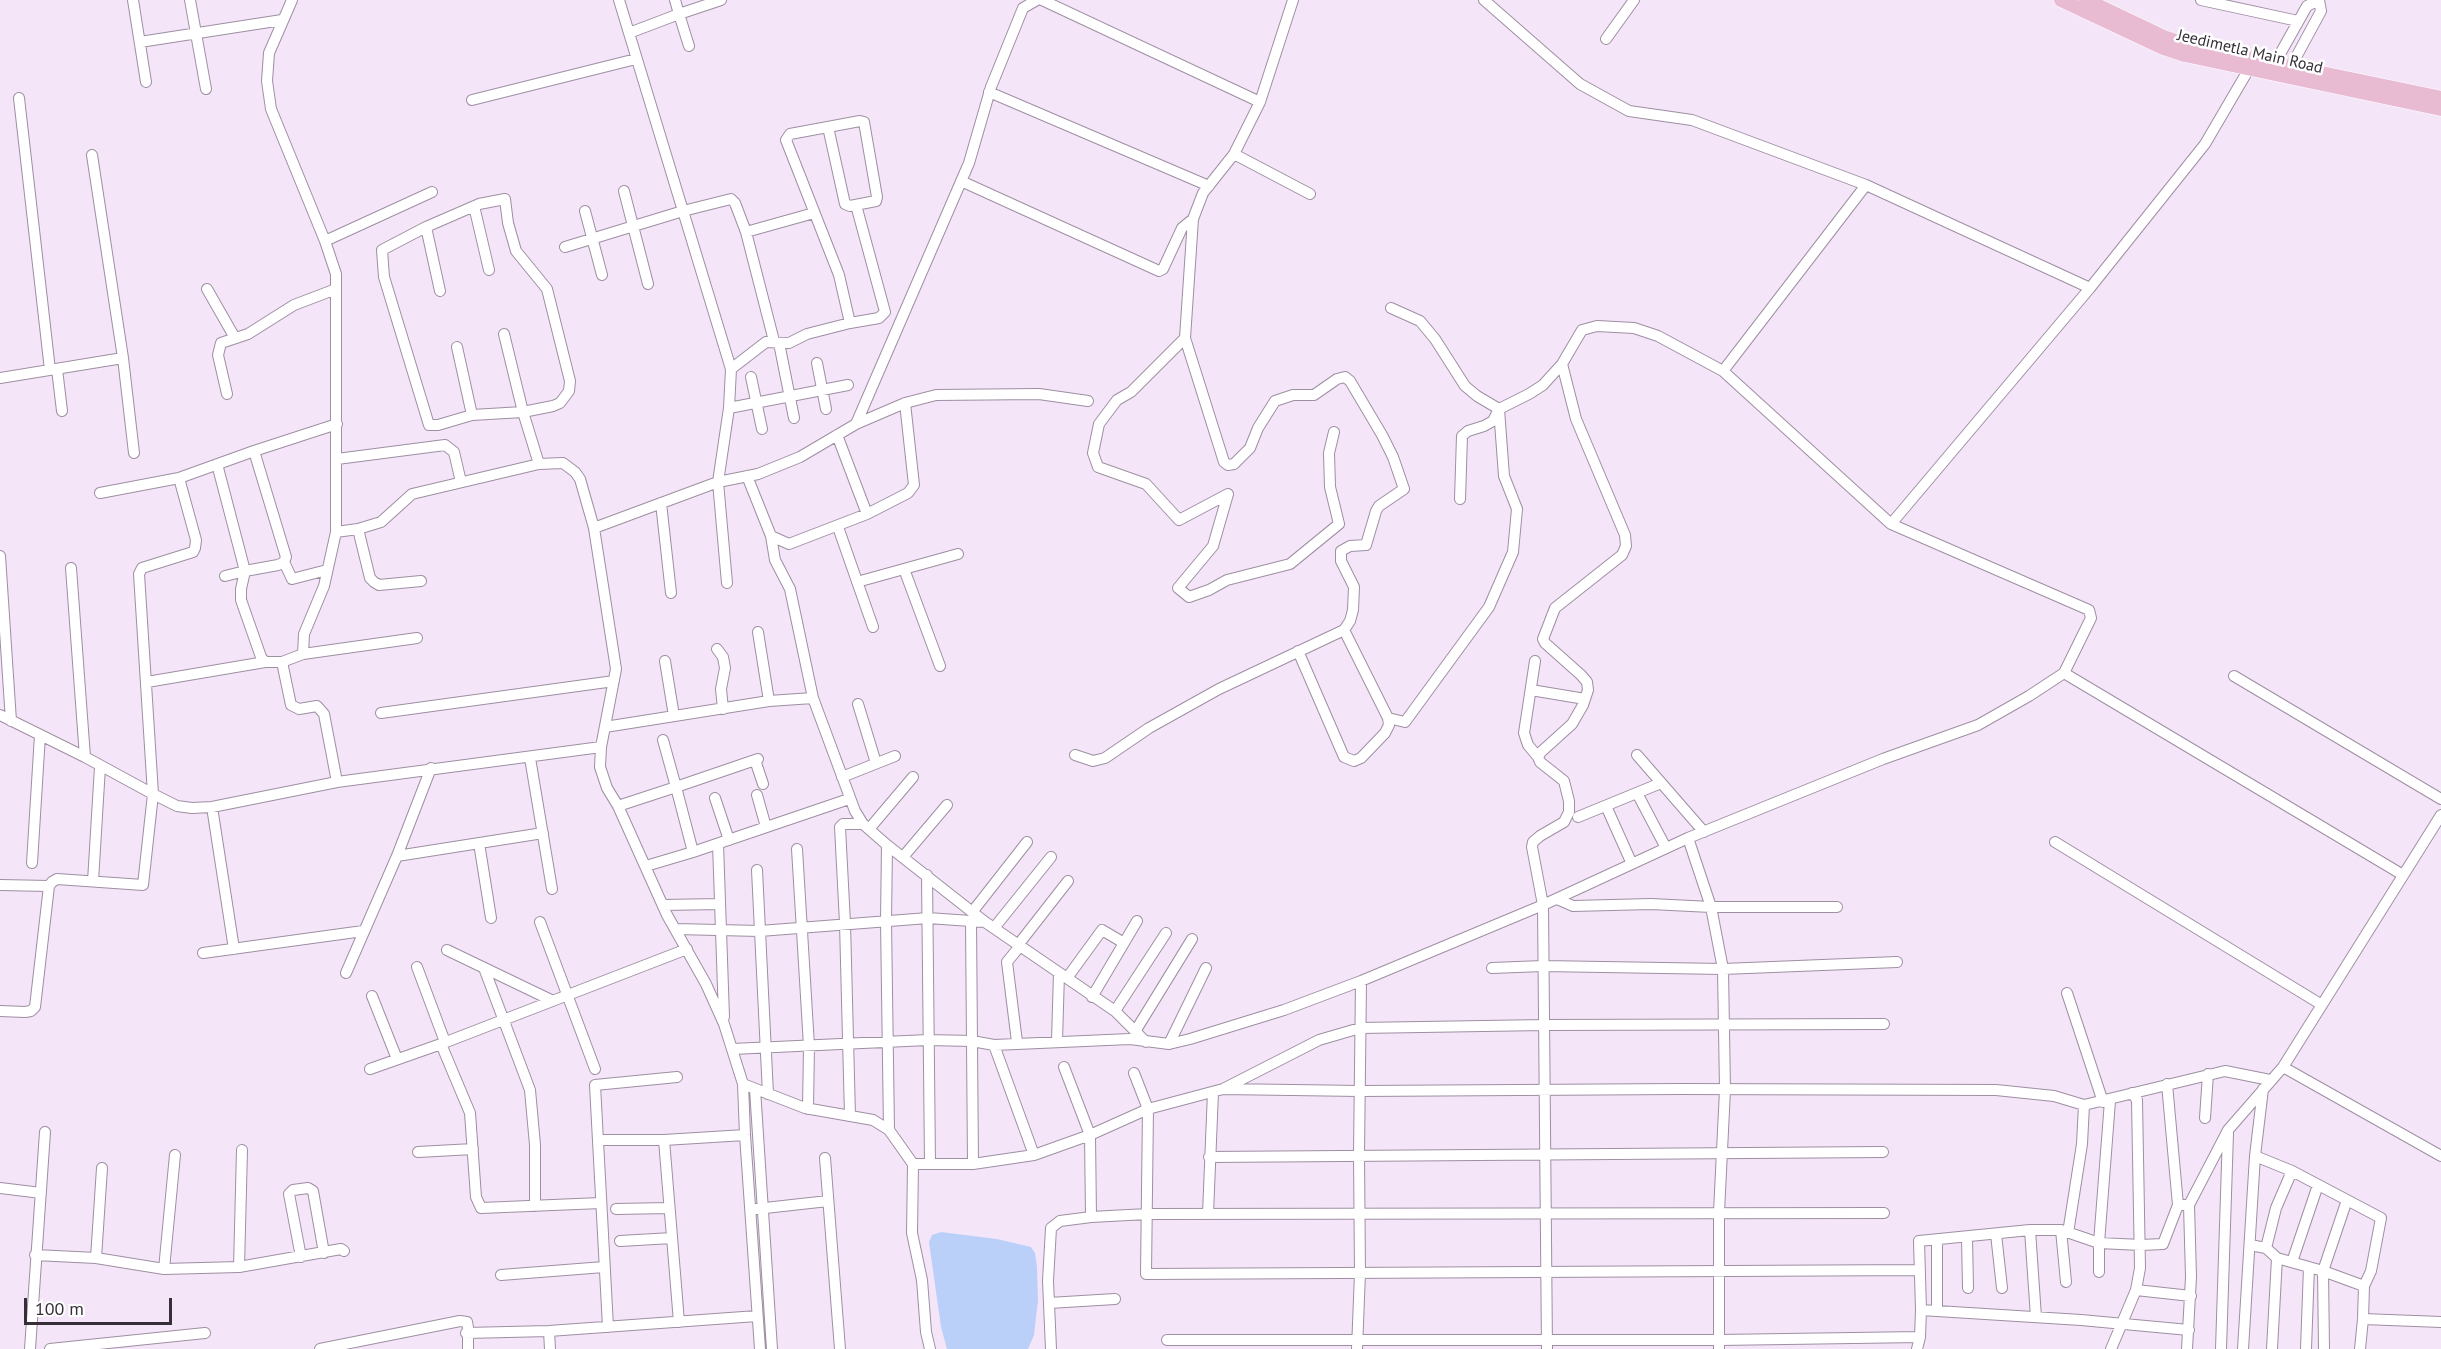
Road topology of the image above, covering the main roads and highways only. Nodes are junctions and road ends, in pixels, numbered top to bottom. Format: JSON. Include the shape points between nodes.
{"nodes":[{"id":1,"x":2061,"y":0,"type":"edge"},
{"id":2,"x":2086,"y":0,"type":"edge"},
{"id":3,"x":2252,"y":64,"type":"junction"},
{"id":4,"x":2288,"y":72,"type":"junction"},
{"id":5,"x":2441,"y":98,"type":"edge"},
{"id":6,"x":2441,"y":109,"type":"edge"}],
"edges":[{"from":1,"to":3,"type":"main road","name":"Jeedimetla Main Road","via":[[2167,49]]},
{"from":2,"to":3,"type":"main road","name":"Jeedimetla Main Road","via":[[2166,38]]},
{"from":3,"to":4,"type":"main road","name":"Jeedimetla Main Road"},
{"from":4,"to":5,"type":"main road","name":"Jeedimetla Main Road"},
{"from":4,"to":6,"type":"main road","name":"Jeedimetla Main Road"}]}
